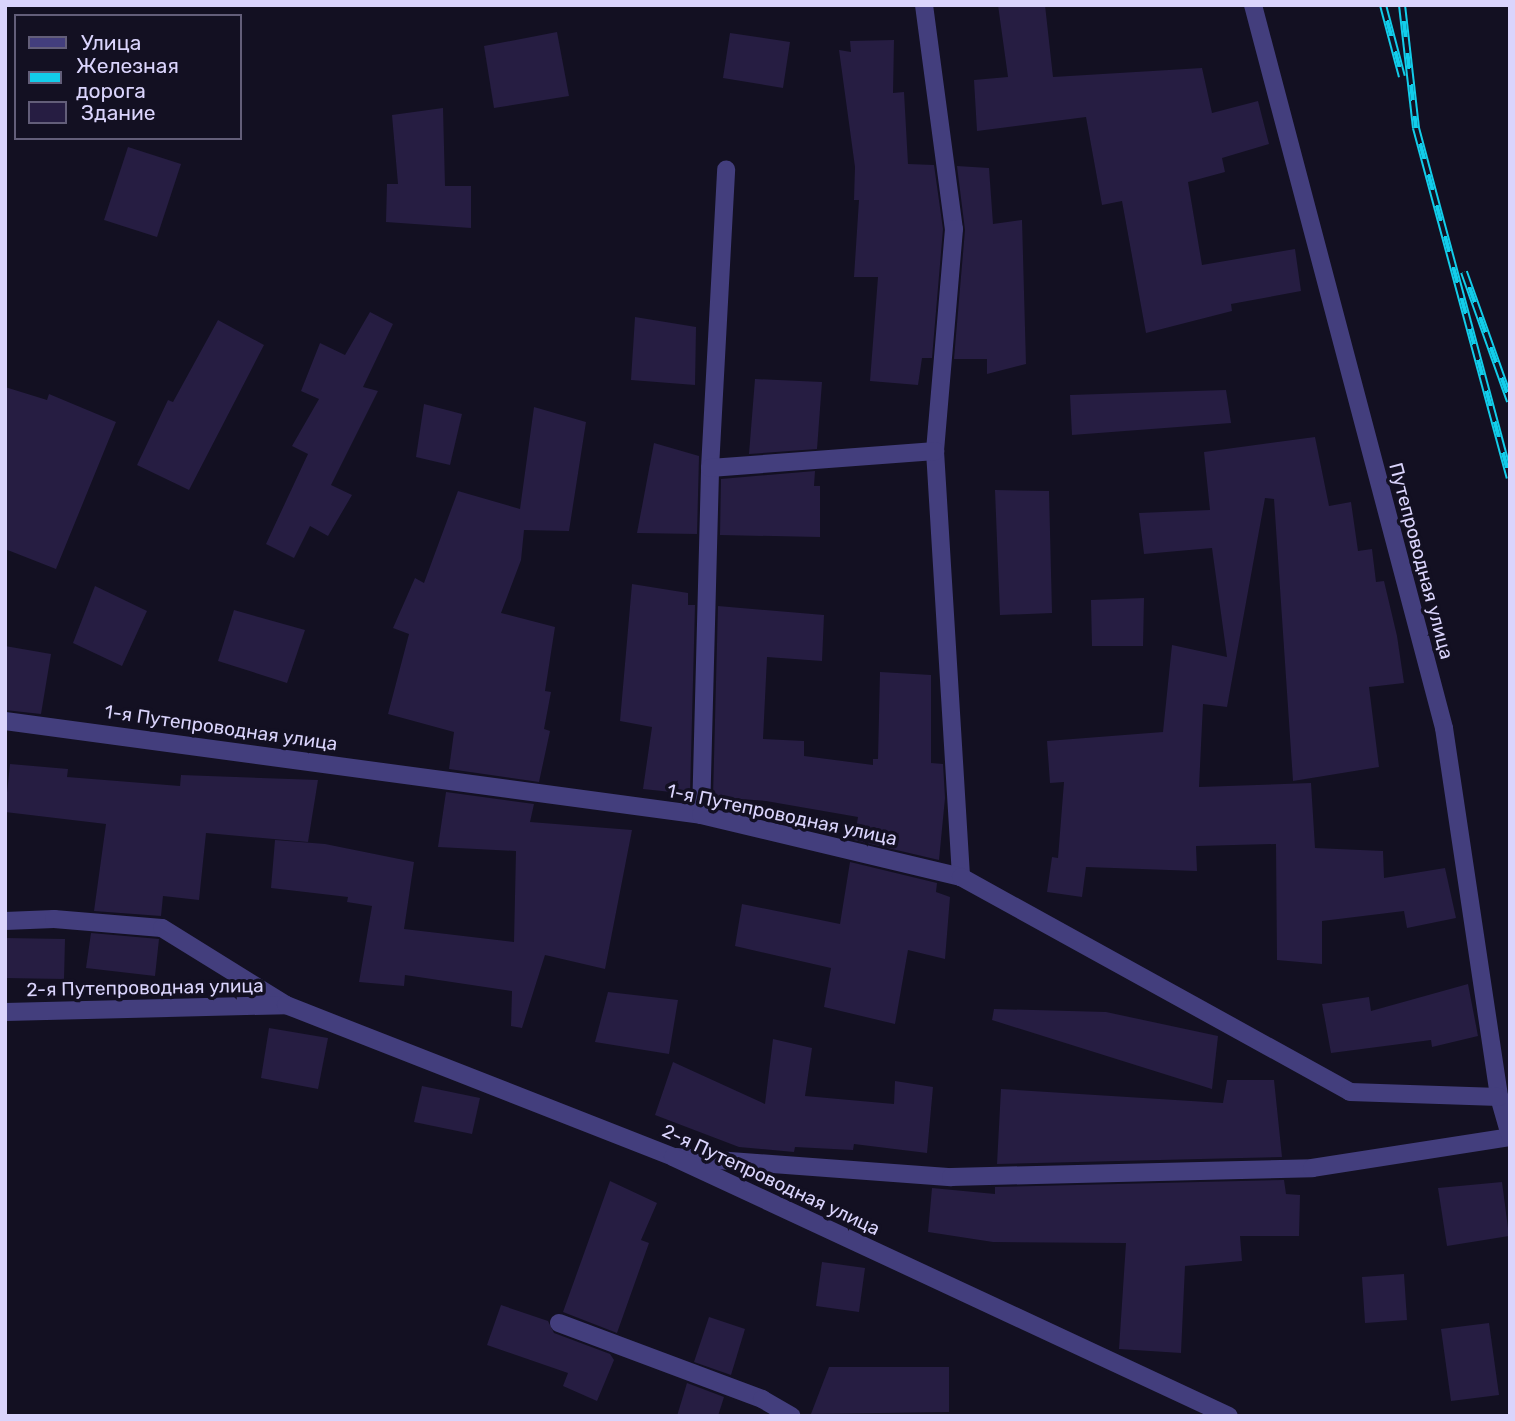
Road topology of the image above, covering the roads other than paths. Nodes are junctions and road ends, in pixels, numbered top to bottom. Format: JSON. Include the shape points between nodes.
{"nodes":[{"id":1,"x":924,"y":5,"type":"edge"},
{"id":2,"x":1253,"y":5,"type":"edge"},
{"id":3,"x":726,"y":169,"type":"dead end"},
{"id":4,"x":935,"y":451,"type":"junction"},
{"id":5,"x":710,"y":468,"type":"junction"},
{"id":6,"x":5,"y":721,"type":"edge"},
{"id":7,"x":701,"y":815,"type":"junction"},
{"id":8,"x":961,"y":877,"type":"junction"},
{"id":9,"x":5,"y":921,"type":"edge"},
{"id":10,"x":286,"y":1005,"type":"junction"},
{"id":11,"x":5,"y":1012,"type":"edge"},
{"id":12,"x":1499,"y":1097,"type":"junction"},
{"id":13,"x":1510,"y":1136,"type":"edge"},
{"id":14,"x":673,"y":1157,"type":"junction"},
{"id":15,"x":559,"y":1322,"type":"dead end"},
{"id":16,"x":791,"y":1416,"type":"edge"},
{"id":17,"x":1229,"y":1416,"type":"edge"}],
"edges":[{"from":1,"to":4,"type":"street","via":[[954,229]]},
{"from":2,"to":12,"type":"street","name":"Путепроводная улица","via":[[1444,728]]},
{"from":3,"to":5,"type":"street"},
{"from":4,"to":5,"type":"street"},
{"from":4,"to":8,"type":"street"},
{"from":5,"to":7,"type":"street"},
{"from":6,"to":7,"type":"street","name":"1-я Путепроводная улица"},
{"from":7,"to":8,"type":"street","name":"1-я Путепроводная улица"},
{"from":8,"to":12,"type":"street","name":"1-я Путепроводная улица","via":[[1350,1092]]},
{"from":9,"to":10,"type":"street","name":"2-я Путепроводная улица","via":[[54,919],[162,928]]},
{"from":10,"to":11,"type":"street","name":"2-я Путепроводная улица"},
{"from":10,"to":14,"type":"street","name":"2-я Путепроводная улица"},
{"from":12,"to":13,"type":"street","name":"Путепроводная улица"},
{"from":13,"to":14,"type":"street","via":[[1312,1168],[951,1177]]},
{"from":14,"to":17,"type":"street","name":"2-я Путепроводная улица"},
{"from":15,"to":16,"type":"street","via":[[762,1399]]}]}
